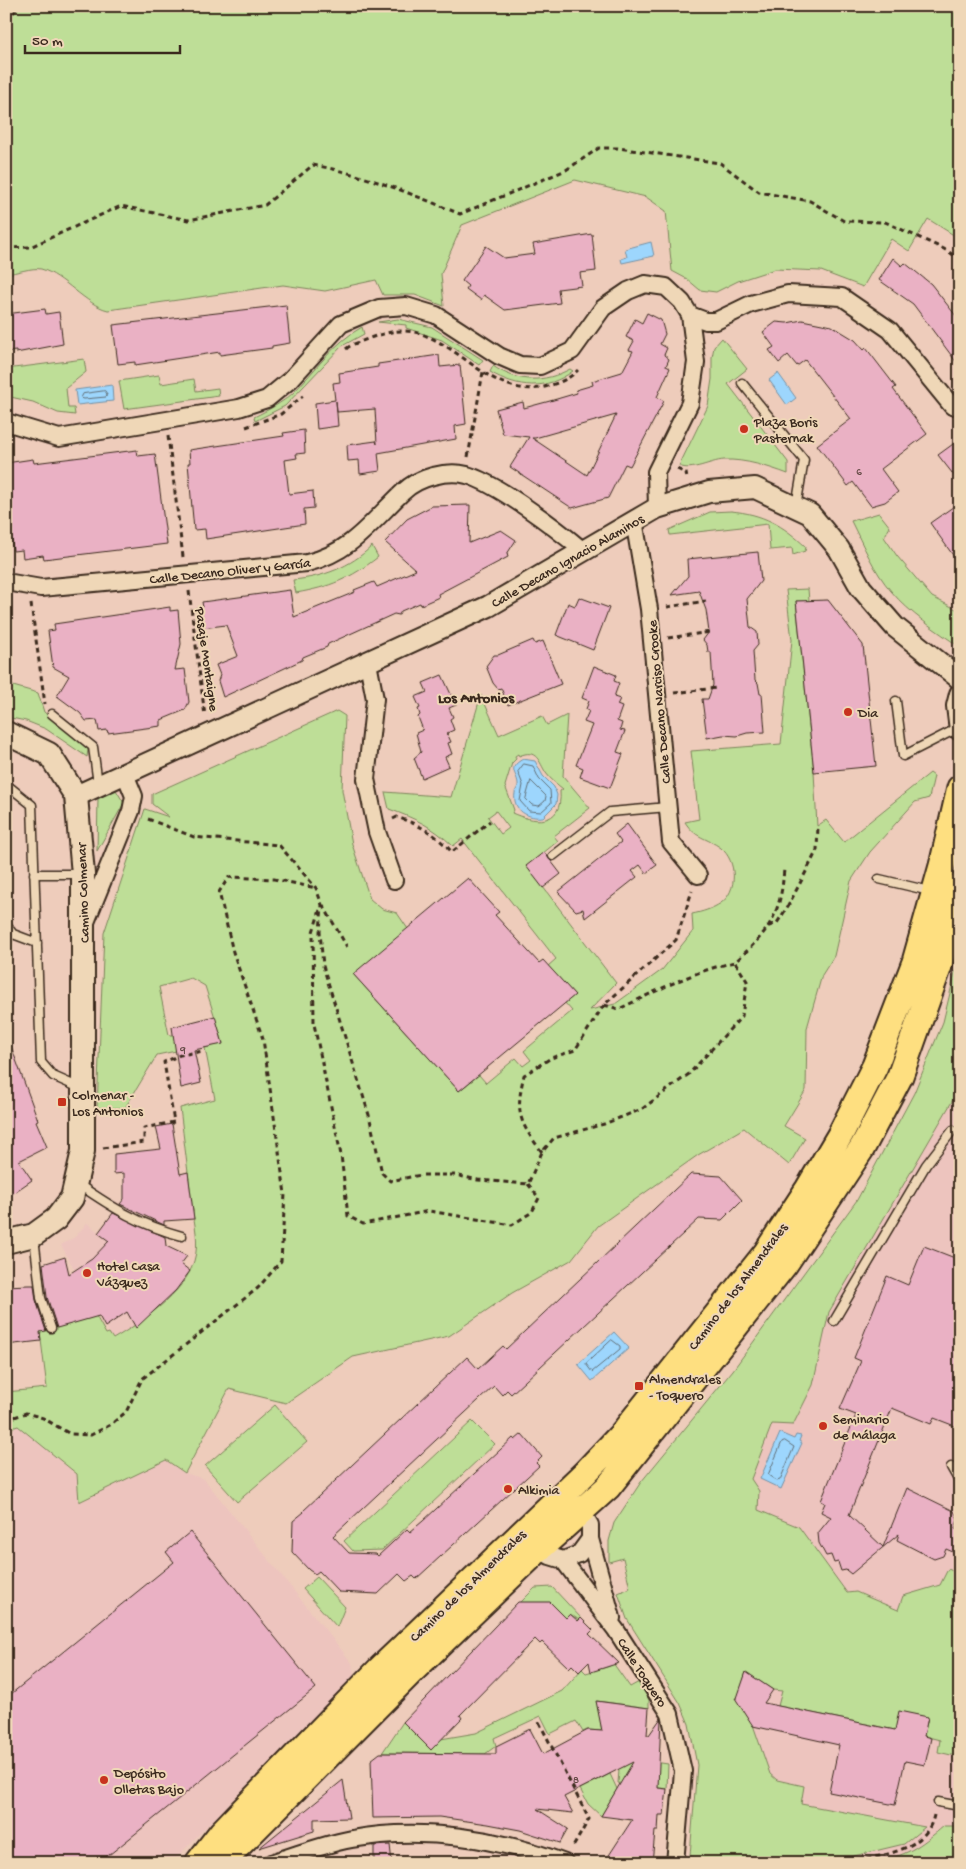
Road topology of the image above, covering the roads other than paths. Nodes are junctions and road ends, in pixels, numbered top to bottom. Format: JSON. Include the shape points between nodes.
{"nodes":[{"id":1,"x":690,"y":315,"type":"junction"},
{"id":2,"x":742,"y":383,"type":"dead end"},
{"id":3,"x":952,"y":406,"type":"dead end"},
{"id":4,"x":6,"y":422,"type":"edge"},
{"id":5,"x":796,"y":507,"type":"junction"},
{"id":6,"x":657,"y":508,"type":"junction"},
{"id":7,"x":634,"y":520,"type":"junction"},
{"id":8,"x":582,"y":550,"type":"junction"},
{"id":9,"x":6,"y":582,"type":"edge"},
{"id":10,"x":368,"y":663,"type":"junction"},
{"id":11,"x":960,"y":679,"type":"edge"},
{"id":12,"x":960,"y":694,"type":"edge"},
{"id":13,"x":896,"y":701,"type":"dead end"},
{"id":14,"x":52,"y":714,"type":"road end"},
{"id":15,"x":959,"y":729,"type":"edge"},
{"id":16,"x":6,"y":733,"type":"edge"},
{"id":17,"x":125,"y":774,"type":"junction"},
{"id":18,"x":6,"y":784,"type":"edge"},
{"id":19,"x":98,"y":786,"type":"junction"},
{"id":20,"x":960,"y":788,"type":"edge"},
{"id":21,"x":76,"y":796,"type":"junction"},
{"id":22,"x":668,"y":807,"type":"junction"},
{"id":23,"x":553,"y":856,"type":"dead end"},
{"id":24,"x":34,"y":874,"type":"junction"},
{"id":25,"x":83,"y":874,"type":"junction"},
{"id":26,"x":698,"y":875,"type":"road end"},
{"id":27,"x":879,"y":879,"type":"dead end"},
{"id":28,"x":394,"y":880,"type":"dead end"},
{"id":29,"x":953,"y":892,"type":"edge"},
{"id":30,"x":6,"y":925,"type":"edge"},
{"id":31,"x":84,"y":929,"type":"junction"},
{"id":32,"x":10,"y":936,"type":"edge"},
{"id":33,"x":37,"y":943,"type":"junction"},
{"id":34,"x":82,"y":1088,"type":"junction"},
{"id":35,"x":953,"y":1130,"type":"dead end"},
{"id":36,"x":76,"y":1183,"type":"junction"},
{"id":37,"x":34,"y":1235,"type":"junction"},
{"id":38,"x":182,"y":1236,"type":"dead end"},
{"id":39,"x":6,"y":1242,"type":"edge"},
{"id":40,"x":834,"y":1322,"type":"dead end"},
{"id":41,"x":51,"y":1328,"type":"dead end"},
{"id":42,"x":951,"y":1467,"type":"dead end"},
{"id":43,"x":960,"y":1483,"type":"edge"},
{"id":44,"x":567,"y":1490,"type":"junction"},
{"id":45,"x":583,"y":1511,"type":"junction"},
{"id":46,"x":590,"y":1539,"type":"junction"},
{"id":47,"x":538,"y":1549,"type":"junction"},
{"id":48,"x":563,"y":1560,"type":"junction"},
{"id":49,"x":616,"y":1630,"type":"junction"},
{"id":50,"x":938,"y":1802,"type":"dead end"},
{"id":51,"x":960,"y":1806,"type":"edge"},
{"id":52,"x":198,"y":1863,"type":"edge"},
{"id":53,"x":225,"y":1863,"type":"edge"},
{"id":54,"x":271,"y":1863,"type":"edge"},
{"id":55,"x":564,"y":1863,"type":"edge"},
{"id":56,"x":675,"y":1863,"type":"edge"}],
"edges":[{"from":1,"to":3,"type":"street","via":[[706,322],[716,321],[751,304],[788,294],[842,297],[890,330]]},
{"from":1,"to":4,"type":"street","via":[[682,302],[666,288],[645,284],[603,308],[572,351],[540,366],[520,365],[500,356],[436,315],[406,306],[379,308],[341,324],[290,380],[267,399],[239,408],[58,438]]},
{"from":1,"to":6,"type":"street","via":[[696,362],[690,403],[656,472]]},
{"from":2,"to":5,"type":"lane","via":[[804,460]]},
{"from":5,"to":6,"type":"street","name":"Calle Decano Ignacio Alaminos","via":[[755,488],[709,492]]},
{"from":5,"to":11,"type":"street","name":"Calle Decano Ignacio Alaminos","via":[[810,514],[825,532],[861,588],[895,627]]},
{"from":6,"to":7,"type":"street","name":"Calle Decano Ignacio Alaminos"},
{"from":7,"to":8,"type":"street","name":"Calle Decano Ignacio Alaminos"},
{"from":7,"to":22,"type":"street","name":"Calle Decano Narciso Crooke","via":[[649,609]]},
{"from":8,"to":9,"type":"street","name":"Calle Decano Oliver y García","via":[[486,483],[465,475],[433,475],[405,490],[365,531],[326,558],[307,563],[41,588]]},
{"from":8,"to":10,"type":"street","name":"Calle Decano Ignacio Alaminos","via":[[489,606]]},
{"from":10,"to":17,"type":"street","name":"Calle Decano Ignacio Alaminos"},
{"from":10,"to":28,"type":"street","via":[[375,699],[366,779],[377,832]]},
{"from":12,"to":15,"type":"street","via":[[956,706]]},
{"from":13,"to":15,"type":"lane","via":[[903,756]]},
{"from":14,"to":19,"type":"lane","via":[[93,747]]},
{"from":16,"to":21,"type":"main road","name":"Camino Colmenar","via":[[48,754]]},
{"from":17,"to":19,"type":"street","name":"Calle Decano Ignacio Alaminos"},
{"from":17,"to":31,"type":"street","via":[[134,796],[132,811]]},
{"from":18,"to":24,"type":"lane","via":[[32,805]]},
{"from":19,"to":21,"type":"street","name":"Calle Decano Ignacio Alaminos"},
{"from":20,"to":29,"type":"main road","name":"Camino de los Almendrales"},
{"from":21,"to":25,"type":"main road","name":"Camino Colmenar"},
{"from":22,"to":23,"type":"lane","via":[[610,812]]},
{"from":22,"to":26,"type":"street","name":"Calle Decano Narciso Crooke","via":[[671,842]]},
{"from":24,"to":25,"type":"lane"},
{"from":24,"to":33,"type":"lane"},
{"from":25,"to":31,"type":"main road","name":"Camino Colmenar"},
{"from":27,"to":29,"type":"lane"},
{"from":29,"to":44,"type":"main road","name":"Camino de los Almendrales","via":[[915,962],[875,1066],[808,1189],[766,1253],[622,1434]]},
{"from":29,"to":45,"type":"main road","name":"Camino de los Almendrales","via":[[939,966],[900,1076],[862,1148],[784,1264],[641,1448]]},
{"from":30,"to":32,"type":"lane"},
{"from":31,"to":34,"type":"main road","name":"Camino Colmenar"},
{"from":32,"to":33,"type":"lane"},
{"from":33,"to":34,"type":"lane","via":[[41,1062],[53,1076]]},
{"from":34,"to":36,"type":"main road","name":"Camino Colmenar","via":[[83,1151]]},
{"from":35,"to":40,"type":"lane","via":[[926,1165]]},
{"from":36,"to":37,"type":"main road","name":"Camino Colmenar","via":[[72,1198],[56,1219]]},
{"from":36,"to":38,"type":"lane","via":[[108,1205],[153,1228]]},
{"from":37,"to":39,"type":"main road","name":"Camino Colmenar"},
{"from":37,"to":41,"type":"lane","via":[[41,1298]]},
{"from":42,"to":43,"type":"lane"},
{"from":44,"to":45,"type":"street"},
{"from":44,"to":52,"type":"main road","name":"Camino de los Almendrales","via":[[380,1669],[222,1832]]},
{"from":45,"to":46,"type":"street","name":"Calle Toquero","via":[[590,1525]]},
{"from":45,"to":47,"type":"main road","name":"Camino de los Almendrales"},
{"from":46,"to":48,"type":"street","via":[[579,1554]]},
{"from":46,"to":49,"type":"street","name":"Calle Toquero"},
{"from":47,"to":48,"type":"street","name":"Calle Toquero"},
{"from":47,"to":53,"type":"main road","name":"Camino de los Almendrales","via":[[336,1747]]},
{"from":48,"to":49,"type":"street","name":"Calle Toquero"},
{"from":49,"to":56,"type":"street","name":"Calle Toquero","via":[[670,1714],[676,1736],[683,1771]]},
{"from":50,"to":51,"type":"lane"},
{"from":54,"to":55,"type":"street","via":[[352,1839],[417,1833],[504,1843]]}]}
